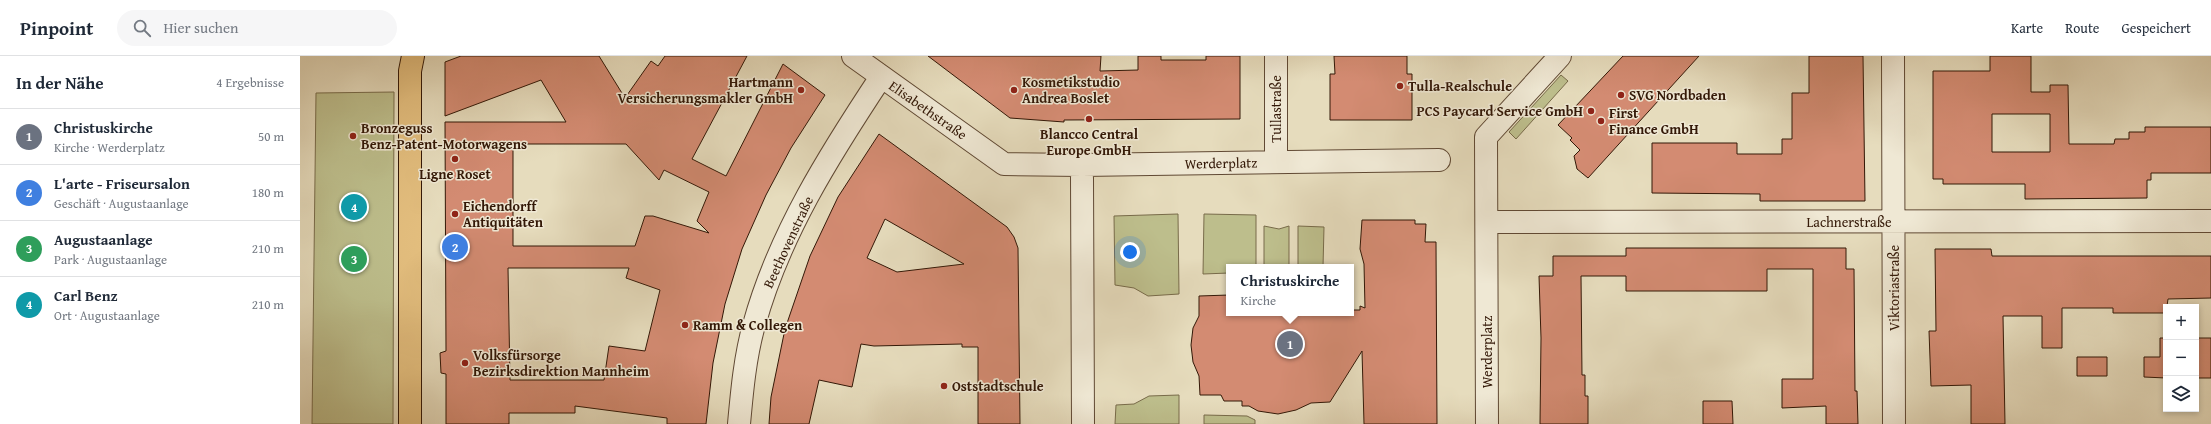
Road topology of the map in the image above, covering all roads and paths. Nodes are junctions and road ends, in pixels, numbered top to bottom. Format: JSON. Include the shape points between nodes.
{"nodes":[{"id":1,"x":413,"y":56,"type":"edge"},
{"id":2,"x":853,"y":56,"type":"edge"},
{"id":3,"x":1276,"y":56,"type":"edge"},
{"id":4,"x":1560,"y":56,"type":"edge"},
{"id":5,"x":1893,"y":56,"type":"edge"},
{"id":6,"x":881,"y":77,"type":"junction"},
{"id":7,"x":1439,"y":160,"type":"dead end"},
{"id":8,"x":1276,"y":162,"type":"junction"},
{"id":9,"x":1004,"y":164,"type":"joint"},
{"id":10,"x":1082,"y":178,"type":"dead end"},
{"id":11,"x":2211,"y":221,"type":"edge"},
{"id":12,"x":1486,"y":222,"type":"junction"},
{"id":13,"x":1893,"y":222,"type":"junction"},
{"id":14,"x":410,"y":424,"type":"edge"},
{"id":15,"x":739,"y":424,"type":"edge"},
{"id":16,"x":1083,"y":424,"type":"edge"},
{"id":17,"x":1487,"y":424,"type":"edge"},
{"id":18,"x":1894,"y":424,"type":"edge"}],
"edges":[{"from":1,"to":14,"type":"main road","via":[[410,78]]},
{"from":2,"to":6,"type":"street","name":"Elisabethstraße"},
{"from":3,"to":8,"type":"street","name":"Tullastraße"},
{"from":4,"to":12,"type":"street","name":"Werderplatz","via":[[1486,138]]},
{"from":5,"to":13,"type":"street","name":"Viktoriastraße"},
{"from":6,"to":9,"type":"street","name":"Elisabethstraße"},
{"from":6,"to":15,"type":"street","name":"Beethovenstraße","via":[[826,160],[787,236],[769,278],[754,326],[744,376]]},
{"from":7,"to":8,"type":"street","name":"Werderplatz"},
{"from":8,"to":9,"type":"street","name":"Werderplatz"},
{"from":10,"to":16,"type":"street"},
{"from":11,"to":13,"type":"street","name":"Lachnerstraße"},
{"from":12,"to":13,"type":"street","name":"Lachnerstraße"},
{"from":12,"to":17,"type":"street","name":"Werderplatz"},
{"from":13,"to":18,"type":"street","name":"Viktoriastraße"}]}
